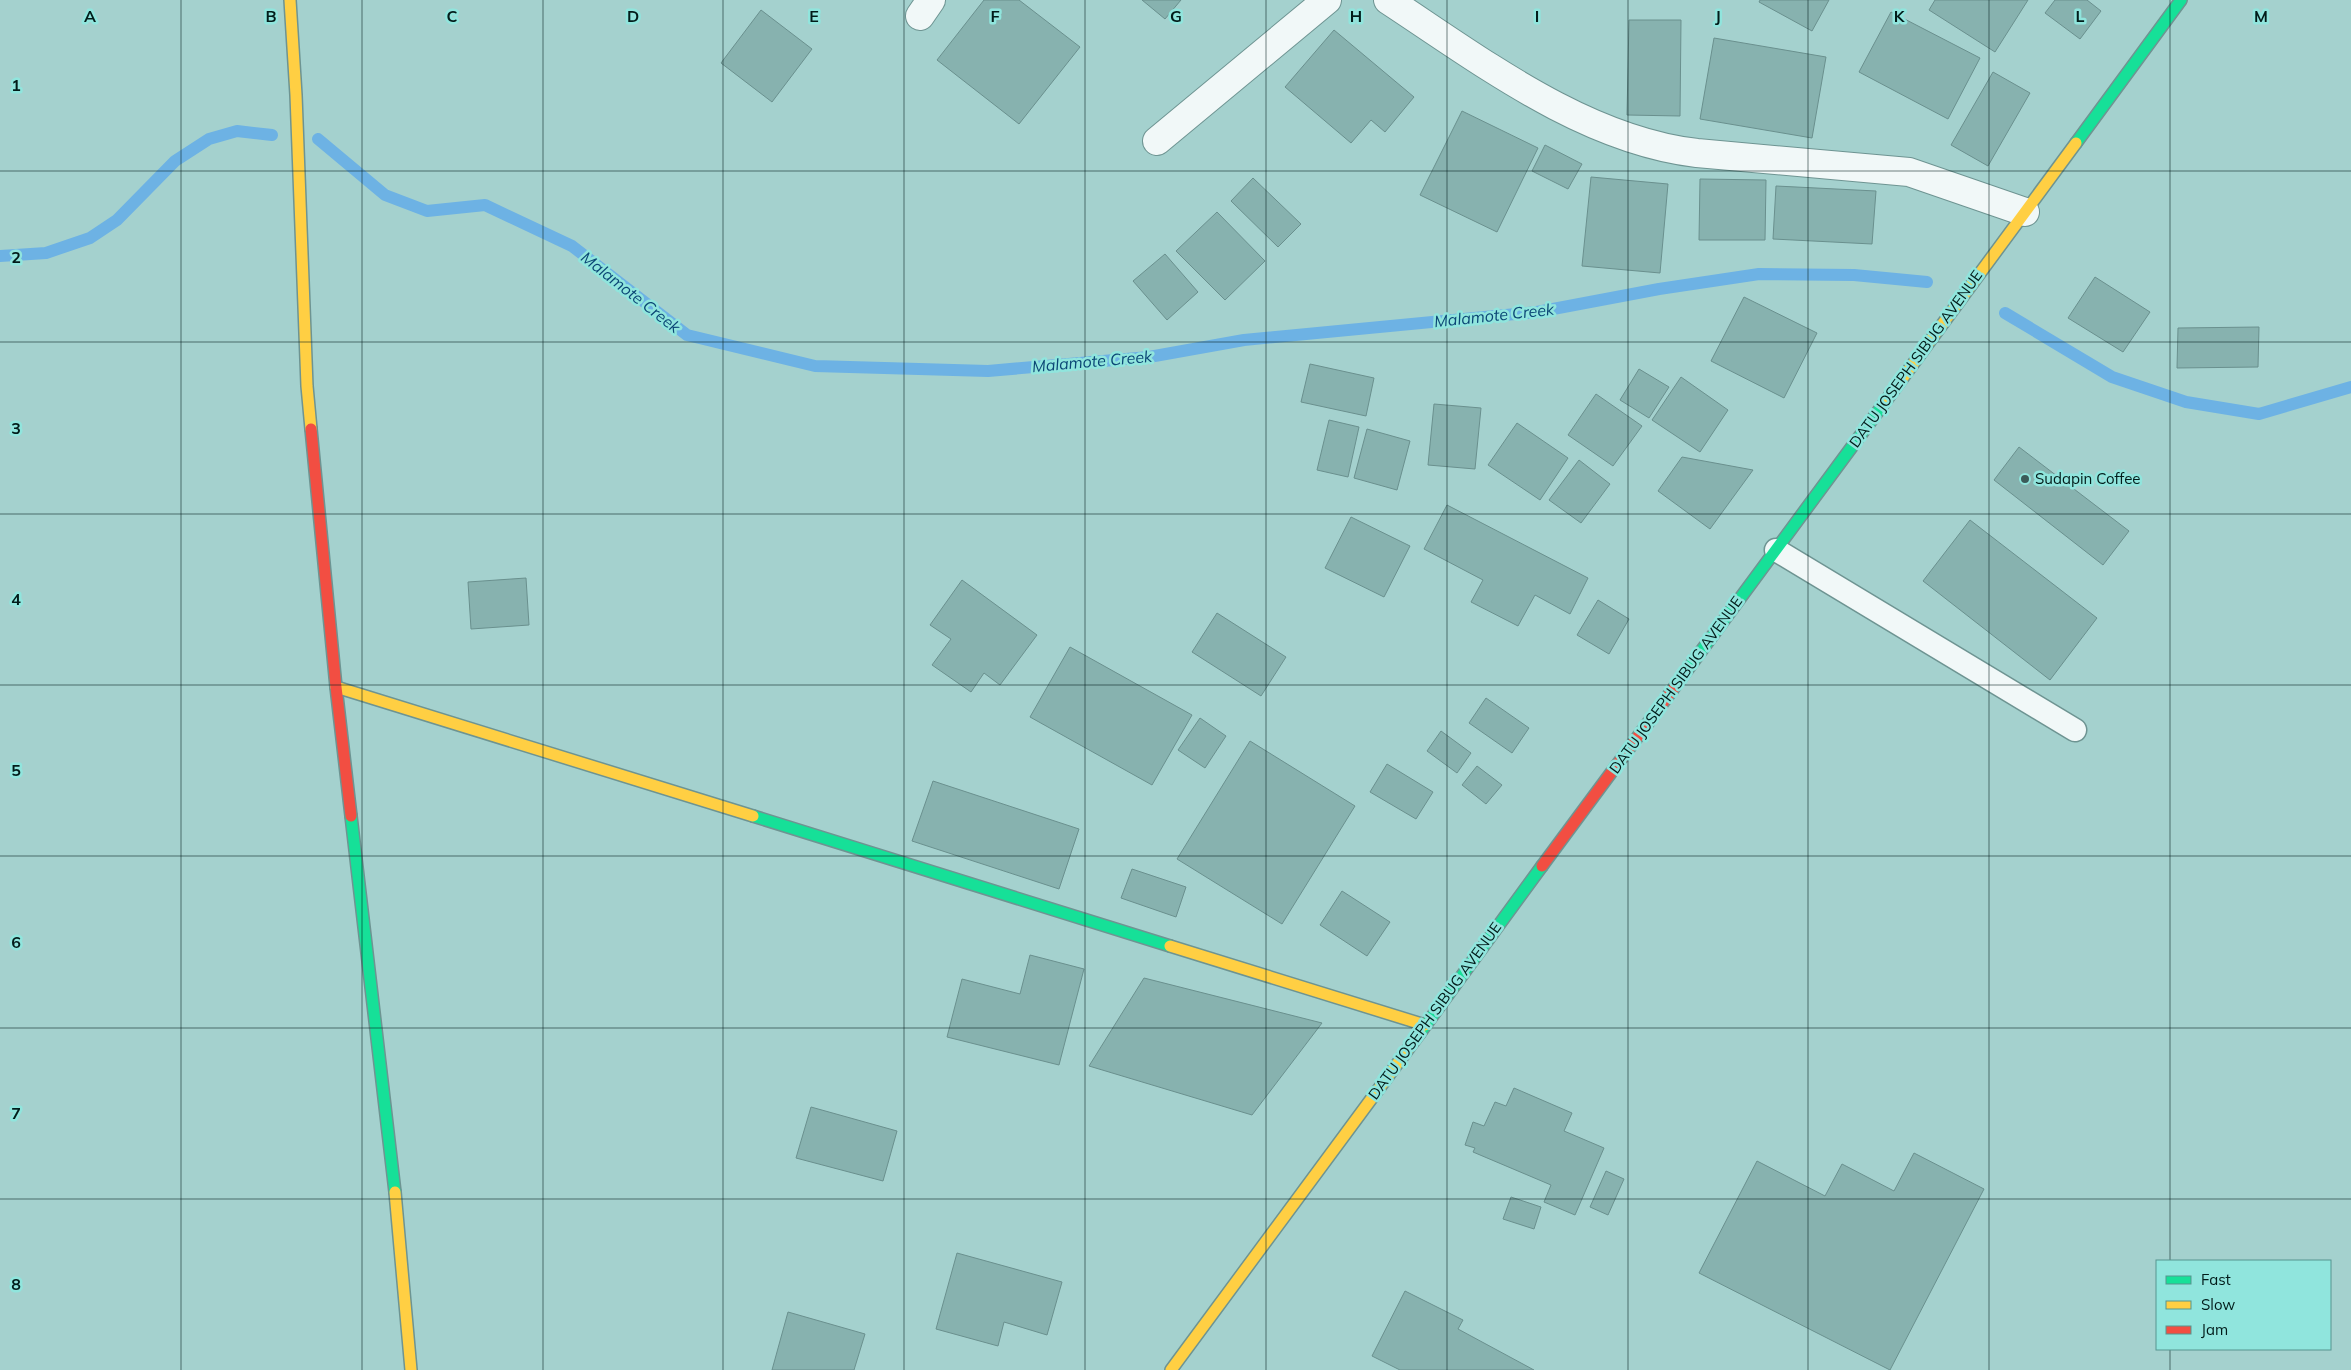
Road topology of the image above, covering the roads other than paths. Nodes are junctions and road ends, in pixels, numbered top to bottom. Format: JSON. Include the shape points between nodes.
{"nodes":[{"id":1,"x":290,"y":0,"type":"edge"},
{"id":2,"x":1328,"y":0,"type":"edge"},
{"id":3,"x":1388,"y":0,"type":"edge"},
{"id":4,"x":2172,"y":3,"type":"edge"},
{"id":5,"x":1158,"y":141,"type":"dead end"},
{"id":6,"x":2025,"y":212,"type":"junction"},
{"id":7,"x":1776,"y":550,"type":"junction"},
{"id":8,"x":336,"y":687,"type":"junction"},
{"id":9,"x":2075,"y":730,"type":"dead end"},
{"id":10,"x":1425,"y":1025,"type":"junction"},
{"id":11,"x":411,"y":1370,"type":"edge"},
{"id":12,"x":1171,"y":1370,"type":"edge"}],
"edges":[{"from":1,"to":8,"type":"street","via":[[307,386]]},
{"from":2,"to":5,"type":"street"},
{"from":3,"to":6,"type":"street","via":[[1535,96],[1638,142],[1766,161],[1909,172]]},
{"from":4,"to":6,"type":"street","name":"DATU JOSEPH SIBUG AVENUE"},
{"from":6,"to":7,"type":"street","name":"DATU JOSEPH SIBUG AVENUE"},
{"from":7,"to":9,"type":"lane"},
{"from":7,"to":10,"type":"street","name":"DATU JOSEPH SIBUG AVENUE"},
{"from":8,"to":10,"type":"street"},
{"from":8,"to":11,"type":"street","via":[[396,1197]]},
{"from":10,"to":12,"type":"street","name":"DATU JOSEPH SIBUG AVENUE"}]}
